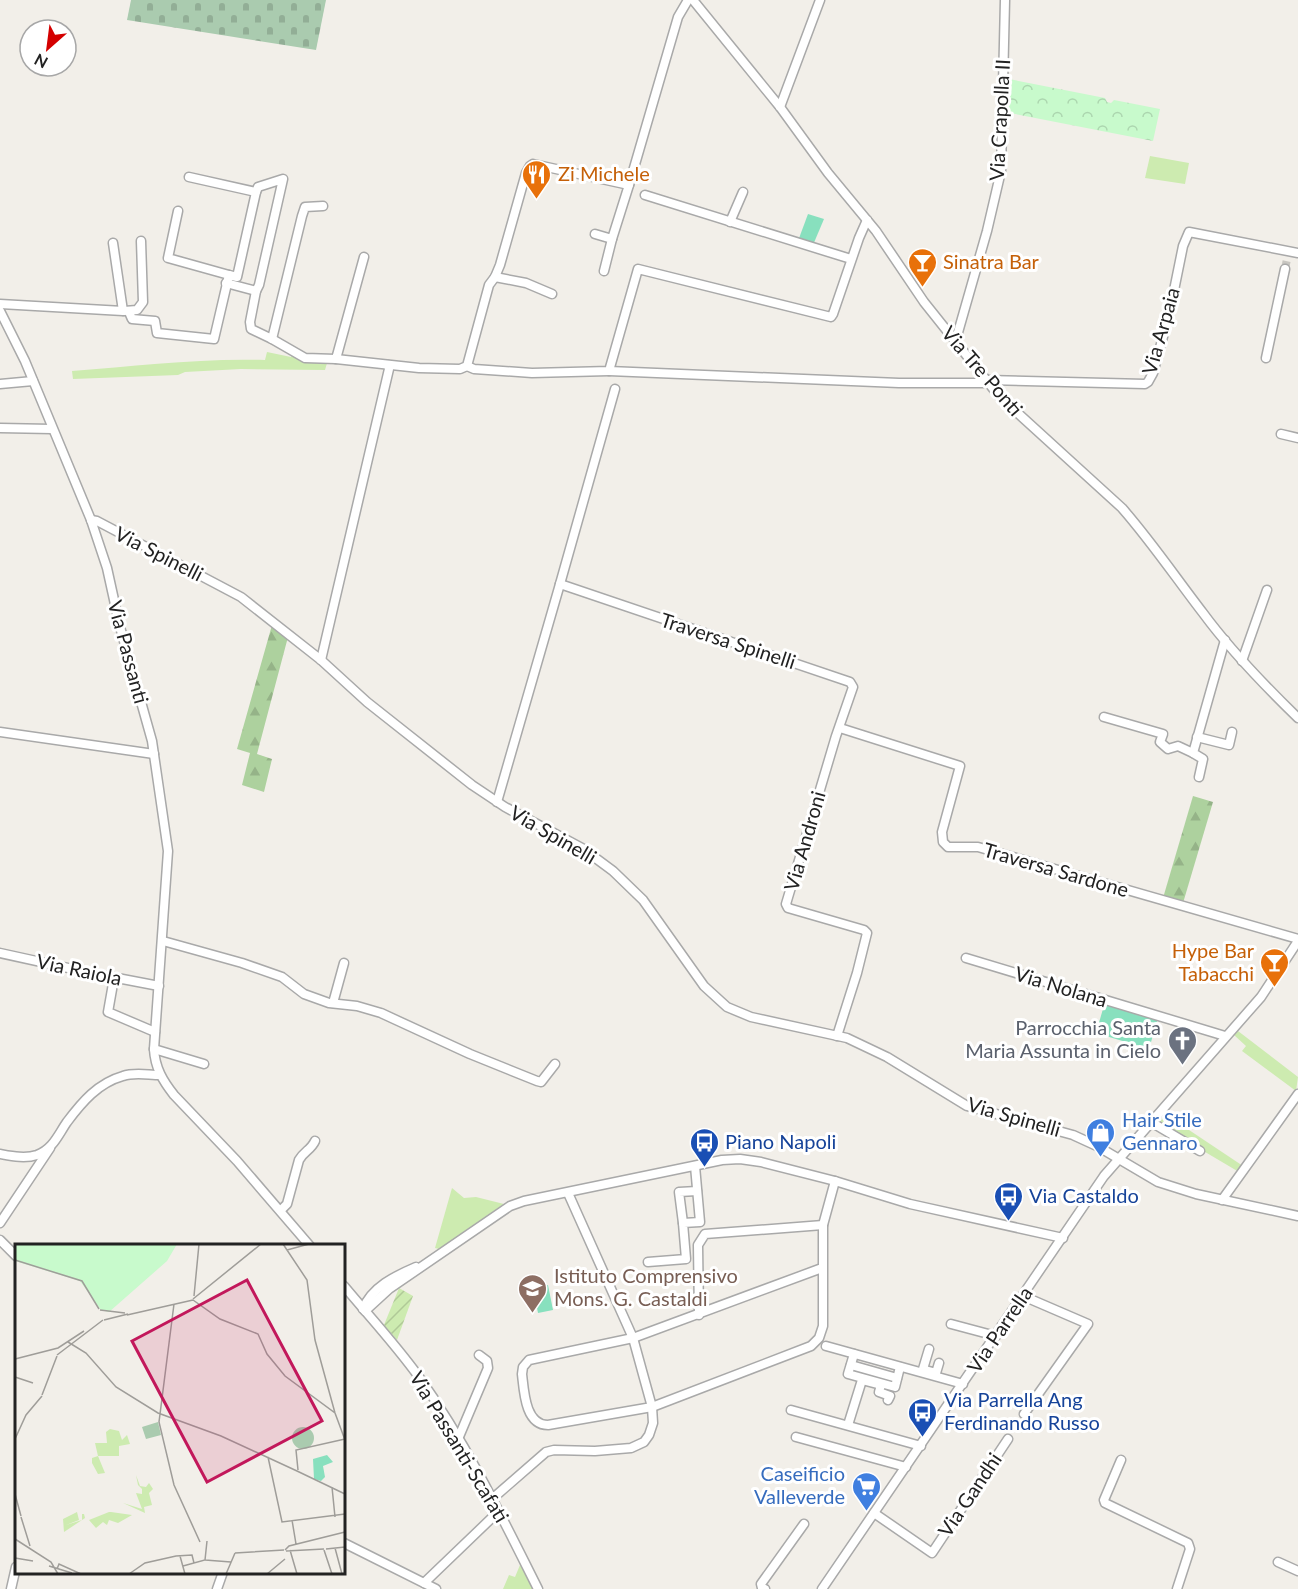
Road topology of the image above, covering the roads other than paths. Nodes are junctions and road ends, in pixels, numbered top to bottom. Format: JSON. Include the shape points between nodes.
{"nodes":[{"id":1,"x":688,"y":0,"type":"edge"},
{"id":2,"x":693,"y":0,"type":"edge"},
{"id":3,"x":820,"y":0,"type":"edge"},
{"id":4,"x":1005,"y":0,"type":"edge"},
{"id":5,"x":780,"y":107,"type":"junction"},
{"id":6,"x":189,"y":177,"type":"dead end"},
{"id":7,"x":629,"y":185,"type":"junction"},
{"id":8,"x":256,"y":192,"type":"junction"},
{"id":9,"x":743,"y":192,"type":"dead end"},
{"id":10,"x":645,"y":195,"type":"dead end"},
{"id":11,"x":323,"y":206,"type":"dead end"},
{"id":12,"x":178,"y":211,"type":"dead end"},
{"id":13,"x":867,"y":220,"type":"junction"},
{"id":14,"x":730,"y":222,"type":"junction"},
{"id":15,"x":595,"y":234,"type":"dead end"},
{"id":16,"x":612,"y":239,"type":"junction"},
{"id":17,"x":141,"y":241,"type":"dead end"},
{"id":18,"x":113,"y":243,"type":"dead end"},
{"id":19,"x":1291,"y":254,"type":"edge"},
{"id":20,"x":364,"y":257,"type":"dead end"},
{"id":21,"x":851,"y":259,"type":"junction"},
{"id":22,"x":1285,"y":269,"type":"tunnel mouth"},
{"id":23,"x":604,"y":271,"type":"dead end"},
{"id":24,"x":495,"y":277,"type":"junction"},
{"id":25,"x":227,"y":279,"type":"junction"},
{"id":26,"x":256,"y":291,"type":"junction"},
{"id":27,"x":552,"y":294,"type":"dead end"},
{"id":28,"x":0,"y":304,"type":"edge"},
{"id":29,"x":0,"y":311,"type":"edge"},
{"id":30,"x":126,"y":312,"type":"junction"},
{"id":31,"x":272,"y":339,"type":"junction"},
{"id":32,"x":955,"y":343,"type":"junction"},
{"id":33,"x":1266,"y":358,"type":"dead end"},
{"id":34,"x":336,"y":359,"type":"junction"},
{"id":35,"x":388,"y":365,"type":"junction"},
{"id":36,"x":467,"y":366,"type":"junction"},
{"id":37,"x":609,"y":371,"type":"junction"},
{"id":38,"x":33,"y":381,"type":"junction"},
{"id":39,"x":987,"y":382,"type":"junction"},
{"id":40,"x":0,"y":384,"type":"edge"},
{"id":41,"x":615,"y":389,"type":"dead end"},
{"id":42,"x":0,"y":428,"type":"edge"},
{"id":43,"x":52,"y":429,"type":"junction"},
{"id":44,"x":1281,"y":434,"type":"dead end"},
{"id":45,"x":1298,"y":438,"type":"edge"},
{"id":46,"x":91,"y":520,"type":"junction"},
{"id":47,"x":560,"y":584,"type":"junction"},
{"id":48,"x":1267,"y":590,"type":"dead end"},
{"id":49,"x":1225,"y":640,"type":"junction"},
{"id":50,"x":321,"y":660,"type":"junction"},
{"id":51,"x":1242,"y":661,"type":"junction"},
{"id":52,"x":1104,"y":717,"type":"dead end"},
{"id":53,"x":1298,"y":718,"type":"edge"},
{"id":54,"x":840,"y":728,"type":"junction"},
{"id":55,"x":0,"y":732,"type":"edge"},
{"id":56,"x":1232,"y":732,"type":"dead end"},
{"id":57,"x":1197,"y":737,"type":"junction"},
{"id":58,"x":1193,"y":753,"type":"junction"},
{"id":59,"x":154,"y":754,"type":"junction"},
{"id":60,"x":1199,"y":777,"type":"dead end"},
{"id":61,"x":497,"y":802,"type":"junction"},
{"id":62,"x":1298,"y":940,"type":"edge"},
{"id":63,"x":163,"y":941,"type":"junction"},
{"id":64,"x":0,"y":953,"type":"edge"},
{"id":65,"x":966,"y":958,"type":"dead end"},
{"id":66,"x":344,"y":963,"type":"dead end"},
{"id":67,"x":114,"y":978,"type":"junction"},
{"id":68,"x":159,"y":986,"type":"junction"},
{"id":69,"x":333,"y":1003,"type":"junction"},
{"id":70,"x":155,"y":1032,"type":"junction"},
{"id":71,"x":837,"y":1036,"type":"junction"},
{"id":72,"x":1225,"y":1036,"type":"junction"},
{"id":73,"x":154,"y":1049,"type":"junction"},
{"id":74,"x":204,"y":1064,"type":"dead end"},
{"id":75,"x":555,"y":1064,"type":"dead end"},
{"id":76,"x":160,"y":1075,"type":"junction"},
{"id":77,"x":1298,"y":1094,"type":"edge"},
{"id":78,"x":1150,"y":1122,"type":"junction"},
{"id":79,"x":315,"y":1141,"type":"dead end"},
{"id":80,"x":51,"y":1147,"type":"junction"},
{"id":81,"x":1200,"y":1151,"type":"dead end"},
{"id":82,"x":0,"y":1154,"type":"edge"},
{"id":83,"x":1117,"y":1159,"type":"junction"},
{"id":84,"x":695,"y":1167,"type":"junction"},
{"id":85,"x":835,"y":1181,"type":"junction"},
{"id":86,"x":697,"y":1191,"type":"junction"},
{"id":87,"x":568,"y":1193,"type":"junction"},
{"id":88,"x":1222,"y":1200,"type":"junction"},
{"id":89,"x":280,"y":1210,"type":"junction"},
{"id":90,"x":1298,"y":1216,"type":"edge"},
{"id":91,"x":0,"y":1223,"type":"edge"},
{"id":92,"x":683,"y":1223,"type":"junction"},
{"id":93,"x":823,"y":1225,"type":"junction"},
{"id":94,"x":1063,"y":1238,"type":"junction"},
{"id":95,"x":0,"y":1240,"type":"edge"},
{"id":96,"x":309,"y":1244,"type":"edge"},
{"id":97,"x":15,"y":1255,"type":"edge"},
{"id":98,"x":427,"y":1262,"type":"junction"},
{"id":99,"x":648,"y":1262,"type":"dead end"},
{"id":100,"x":822,"y":1268,"type":"junction"},
{"id":101,"x":346,"y":1289,"type":"edge"},
{"id":102,"x":377,"y":1291,"type":"junction"},
{"id":103,"x":1023,"y":1296,"type":"junction"},
{"id":104,"x":364,"y":1310,"type":"junction"},
{"id":105,"x":699,"y":1315,"type":"junction"},
{"id":106,"x":951,"y":1324,"type":"dead end"},
{"id":107,"x":996,"y":1336,"type":"junction"},
{"id":108,"x":633,"y":1338,"type":"junction"},
{"id":109,"x":826,"y":1346,"type":"dead end"},
{"id":110,"x":929,"y":1349,"type":"dead end"},
{"id":111,"x":854,"y":1354,"type":"junction"},
{"id":112,"x":478,"y":1355,"type":"dead end"},
{"id":113,"x":939,"y":1363,"type":"dead end"},
{"id":114,"x":900,"y":1367,"type":"junction"},
{"id":115,"x":963,"y":1384,"type":"junction"},
{"id":116,"x":888,"y":1400,"type":"dead end"},
{"id":117,"x":652,"y":1407,"type":"junction"},
{"id":118,"x":791,"y":1410,"type":"dead end"},
{"id":119,"x":1024,"y":1414,"type":"dead end"},
{"id":120,"x":848,"y":1425,"type":"junction"},
{"id":121,"x":796,"y":1437,"type":"dead end"},
{"id":122,"x":458,"y":1439,"type":"junction"},
{"id":123,"x":1008,"y":1439,"type":"dead end"},
{"id":124,"x":921,"y":1446,"type":"junction"},
{"id":125,"x":1121,"y":1460,"type":"dead end"},
{"id":126,"x":906,"y":1467,"type":"junction"},
{"id":127,"x":492,"y":1499,"type":"junction"},
{"id":128,"x":499,"y":1512,"type":"junction"},
{"id":129,"x":874,"y":1514,"type":"junction"},
{"id":130,"x":804,"y":1524,"type":"dead end"},
{"id":131,"x":345,"y":1544,"type":"edge"},
{"id":132,"x":1278,"y":1562,"type":"dead end"},
{"id":133,"x":15,"y":1571,"type":"edge"},
{"id":134,"x":1298,"y":1571,"type":"edge"},
{"id":135,"x":222,"y":1574,"type":"edge"},
{"id":136,"x":424,"y":1583,"type":"junction"},
{"id":137,"x":11,"y":1589,"type":"edge"},
{"id":138,"x":217,"y":1589,"type":"edge"},
{"id":139,"x":436,"y":1589,"type":"edge"},
{"id":140,"x":538,"y":1589,"type":"edge"},
{"id":141,"x":765,"y":1589,"type":"edge"},
{"id":142,"x":822,"y":1589,"type":"edge"},
{"id":143,"x":1177,"y":1589,"type":"edge"}],
"edges":[{"from":1,"to":7,"type":"street","via":[[676,22]]},
{"from":2,"to":5,"type":"street","name":"Via Tre Ponti"},
{"from":3,"to":5,"type":"street"},
{"from":4,"to":32,"type":"street","name":"Via Crapolla II","via":[[1001,171]]},
{"from":5,"to":13,"type":"street","name":"Via Tre Ponti"},
{"from":6,"to":8,"type":"street"},
{"from":7,"to":16,"type":"street"},
{"from":7,"to":24,"type":"street","via":[[530,166]]},
{"from":8,"to":25,"type":"street","via":[[237,277]]},
{"from":8,"to":26,"type":"street","via":[[258,187],[283,179]]},
{"from":9,"to":14,"type":"street"},
{"from":10,"to":14,"type":"street"},
{"from":11,"to":31,"type":"street","via":[[305,207]]},
{"from":12,"to":25,"type":"street","via":[[168,258]]},
{"from":13,"to":21,"type":"street"},
{"from":13,"to":32,"type":"street","name":"Via Tre Ponti"},
{"from":14,"to":21,"type":"street"},
{"from":15,"to":16,"type":"street"},
{"from":16,"to":23,"type":"street"},
{"from":17,"to":30,"type":"street","via":[[143,302],[137,310]]},
{"from":18,"to":30,"type":"street"},
{"from":19,"to":39,"type":"street","name":"Via Arpaia","via":[[1189,231],[1154,373],[1144,384]]},
{"from":20,"to":34,"type":"street"},
{"from":21,"to":37,"type":"street","via":[[833,314],[827,317],[638,269]]},
{"from":22,"to":33,"type":"street"},
{"from":24,"to":27,"type":"street","via":[[526,283]]},
{"from":24,"to":36,"type":"street","via":[[489,285]]},
{"from":25,"to":26,"type":"street"},
{"from":25,"to":30,"type":"street","via":[[214,339],[157,333],[155,321],[132,319]]},
{"from":26,"to":31,"type":"street","via":[[250,327]]},
{"from":28,"to":30,"type":"street"},
{"from":29,"to":38,"type":"street","name":"Via Passanti"},
{"from":31,"to":34,"type":"street","via":[[305,358]]},
{"from":32,"to":39,"type":"street","name":"Via Tre Ponti"},
{"from":34,"to":35,"type":"street"},
{"from":35,"to":36,"type":"street","via":[[460,369]]},
{"from":35,"to":50,"type":"street","via":[[380,414]]},
{"from":36,"to":37,"type":"street","via":[[532,373]]},
{"from":37,"to":39,"type":"street"},
{"from":38,"to":40,"type":"street"},
{"from":38,"to":43,"type":"street","name":"Via Passanti"},
{"from":39,"to":49,"type":"street","name":"Via Tre Ponti","via":[[1122,508]]},
{"from":41,"to":47,"type":"street"},
{"from":42,"to":43,"type":"street"},
{"from":43,"to":46,"type":"street","name":"Via Passanti"},
{"from":44,"to":45,"type":"street"},
{"from":46,"to":50,"type":"street","name":"Via Spinelli","via":[[241,597]]},
{"from":46,"to":59,"type":"street","name":"Via Passanti"},
{"from":47,"to":54,"type":"street","name":"Traversa Spinelli","via":[[847,680],[853,687]]},
{"from":47,"to":61,"type":"street"},
{"from":48,"to":51,"type":"street"},
{"from":49,"to":51,"type":"street","name":"Via Tre Ponti"},
{"from":49,"to":57,"type":"street"},
{"from":50,"to":61,"type":"street","name":"Via Spinelli","via":[[367,702]]},
{"from":51,"to":53,"type":"street","name":"Via Tre Ponti"},
{"from":52,"to":58,"type":"street","via":[[1162,734],[1160,742],[1168,749],[1178,746]]},
{"from":54,"to":62,"type":"street","name":"Traversa Sardone","via":[[960,766],[942,832],[943,842],[948,846],[978,847]]},
{"from":54,"to":71,"type":"street","name":"Via Androni","via":[[786,904],[788,908],[867,933]]},
{"from":55,"to":59,"type":"street"},
{"from":56,"to":57,"type":"street","via":[[1229,745]]},
{"from":57,"to":58,"type":"street"},
{"from":58,"to":60,"type":"street","via":[[1203,759]]},
{"from":59,"to":63,"type":"street","name":"Via Passanti","via":[[168,851]]},
{"from":61,"to":71,"type":"street","name":"Via Spinelli","via":[[582,848],[613,872],[643,900],[704,986],[728,1007],[750,1017]]},
{"from":62,"to":72,"type":"street","via":[[1261,997]]},
{"from":63,"to":68,"type":"street","name":"Via Passanti"},
{"from":63,"to":69,"type":"street","via":[[282,977],[304,994]]},
{"from":64,"to":67,"type":"street","name":"Via Raiola"},
{"from":65,"to":72,"type":"street","name":"Via Nolana"},
{"from":66,"to":69,"type":"street"},
{"from":67,"to":68,"type":"street","name":"Via Raiola"},
{"from":67,"to":70,"type":"street","via":[[108,1012]]},
{"from":68,"to":70,"type":"street","name":"Via Passanti"},
{"from":69,"to":75,"type":"street","via":[[381,1013],[537,1081],[541,1082]]},
{"from":70,"to":73,"type":"street"},
{"from":71,"to":83,"type":"street","name":"Via Spinelli","via":[[887,1057],[967,1106],[1063,1131],[1089,1141]]},
{"from":72,"to":78,"type":"street"},
{"from":73,"to":74,"type":"street"},
{"from":73,"to":76,"type":"street"},
{"from":76,"to":80,"type":"street","via":[[126,1075],[108,1082],[87,1097]]},
{"from":76,"to":89,"type":"street"},
{"from":77,"to":88,"type":"street"},
{"from":78,"to":81,"type":"street"},
{"from":78,"to":83,"type":"street"},
{"from":79,"to":89,"type":"street","via":[[312,1149],[302,1155],[287,1204]]},
{"from":80,"to":82,"type":"street","via":[[36,1155]]},
{"from":80,"to":91,"type":"street"},
{"from":83,"to":88,"type":"street","name":"Via Spinelli","via":[[1158,1182]]},
{"from":83,"to":94,"type":"street","name":"Via Parrella"},
{"from":84,"to":85,"type":"street","via":[[740,1159]]},
{"from":84,"to":86,"type":"street"},
{"from":84,"to":87,"type":"street"},
{"from":85,"to":93,"type":"street"},
{"from":85,"to":94,"type":"street","via":[[910,1204]]},
{"from":86,"to":92,"type":"street","via":[[700,1222]]},
{"from":86,"to":92,"type":"street","via":[[679,1192]]},
{"from":87,"to":98,"type":"street","via":[[510,1206]]},
{"from":87,"to":108,"type":"street"},
{"from":88,"to":90,"type":"street","name":"Via Spinelli"},
{"from":89,"to":96,"type":"street"},
{"from":92,"to":99,"type":"street","via":[[686,1259]]},
{"from":93,"to":100,"type":"street"},
{"from":93,"to":105,"type":"street","via":[[705,1234],[698,1245]]},
{"from":94,"to":103,"type":"street","name":"Via Parrella"},
{"from":95,"to":97,"type":"street"},
{"from":98,"to":102,"type":"street","via":[[390,1279]]},
{"from":98,"to":104,"type":"street"},
{"from":100,"to":105,"type":"street"},
{"from":100,"to":117,"type":"street","via":[[822,1326],[819,1338],[811,1346]]},
{"from":101,"to":102,"type":"street","via":[[362,1296]]},
{"from":101,"to":104,"type":"street","name":"Via Passanti-Scafati"},
{"from":102,"to":104,"type":"street"},
{"from":103,"to":107,"type":"street","name":"Via Parrella"},
{"from":103,"to":119,"type":"street","via":[[1088,1324]]},
{"from":104,"to":122,"type":"street","name":"Via Passanti-Scafati","via":[[420,1378]]},
{"from":105,"to":108,"type":"street"},
{"from":106,"to":107,"type":"street"},
{"from":107,"to":115,"type":"street","name":"Via Parrella"},
{"from":108,"to":117,"type":"street"},
{"from":108,"to":117,"type":"street","via":[[529,1360],[522,1374],[530,1415],[537,1423],[548,1425]]},
{"from":109,"to":111,"type":"street"},
{"from":110,"to":113,"type":"street","via":[[923,1369],[936,1373]]},
{"from":111,"to":114,"type":"street"},
{"from":111,"to":114,"type":"street","via":[[851,1365],[897,1378]]},
{"from":112,"to":122,"type":"street","via":[[487,1361],[488,1368]]},
{"from":114,"to":115,"type":"street"},
{"from":115,"to":124,"type":"street","name":"Via Parrella"},
{"from":116,"to":120,"type":"street","via":[[890,1396],[879,1392],[881,1385],[862,1380]]},
{"from":117,"to":127,"type":"street","via":[[652,1430],[644,1442],[631,1448],[595,1452],[546,1452]]},
{"from":118,"to":120,"type":"street"},
{"from":120,"to":124,"type":"street"},
{"from":121,"to":126,"type":"street"},
{"from":122,"to":127,"type":"street","name":"Via Passanti-Scafati"},
{"from":123,"to":129,"type":"street","name":"Via Gandhi","via":[[932,1553]]},
{"from":124,"to":126,"type":"street","name":"Via Parrella"},
{"from":125,"to":143,"type":"street","via":[[1105,1503],[1188,1543],[1190,1549]]},
{"from":126,"to":129,"type":"street","name":"Via Parrella"},
{"from":127,"to":128,"type":"street","name":"Via Passanti-Scafati"},
{"from":128,"to":136,"type":"street"},
{"from":128,"to":140,"type":"street","name":"Via Passanti-Scafati"},
{"from":129,"to":142,"type":"street","name":"Via Parrella"},
{"from":130,"to":141,"type":"street","via":[[761,1584]]},
{"from":131,"to":136,"type":"street"},
{"from":132,"to":134,"type":"street"},
{"from":133,"to":137,"type":"street"},
{"from":135,"to":138,"type":"street"},
{"from":136,"to":139,"type":"street"}]}
